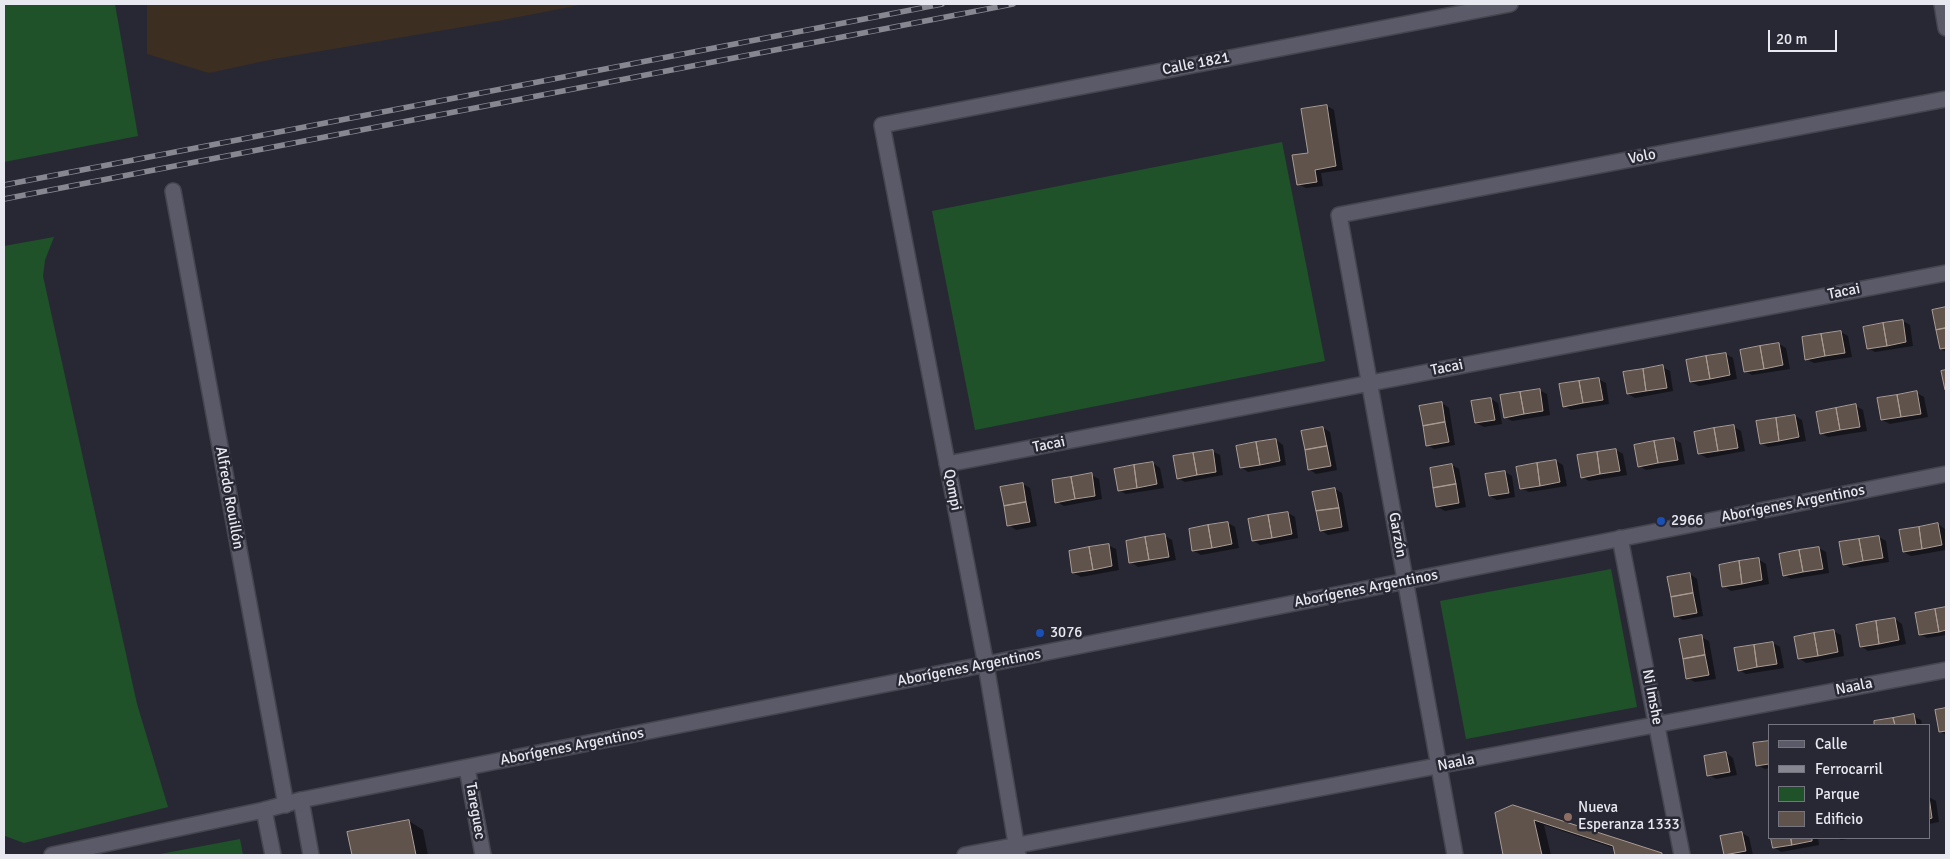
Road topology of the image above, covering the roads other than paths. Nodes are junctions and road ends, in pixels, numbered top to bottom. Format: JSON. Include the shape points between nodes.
{"nodes":[{"id":1,"x":1510,"y":4,"type":"edge"},
{"id":2,"x":1942,"y":4,"type":"edge"},
{"id":3,"x":1946,"y":28,"type":"edge"},
{"id":4,"x":1946,"y":99,"type":"edge"},
{"id":5,"x":882,"y":125,"type":"joint"},
{"id":6,"x":173,"y":191,"type":"dead end"},
{"id":7,"x":1339,"y":215,"type":"joint"},
{"id":8,"x":1946,"y":273,"type":"edge"},
{"id":9,"x":1369,"y":383,"type":"junction"},
{"id":10,"x":947,"y":464,"type":"junction"},
{"id":11,"x":1946,"y":474,"type":"edge"},
{"id":12,"x":1620,"y":538,"type":"junction"},
{"id":13,"x":1406,"y":581,"type":"junction"},
{"id":14,"x":986,"y":665,"type":"junction"},
{"id":15,"x":1946,"y":670,"type":"edge"},
{"id":16,"x":1657,"y":724,"type":"junction"},
{"id":17,"x":1439,"y":766,"type":"junction"},
{"id":18,"x":467,"y":768,"type":"junction"},
{"id":19,"x":301,"y":800,"type":"junction"},
{"id":20,"x":286,"y":805,"type":"junction"},
{"id":21,"x":264,"y":810,"type":"junction"},
{"id":22,"x":1018,"y":850,"type":"edge"},
{"id":23,"x":80,"y":852,"type":"edge"},
{"id":24,"x":52,"y":855,"type":"edge"},
{"id":25,"x":273,"y":855,"type":"edge"},
{"id":26,"x":311,"y":855,"type":"edge"},
{"id":27,"x":483,"y":855,"type":"edge"},
{"id":28,"x":965,"y":855,"type":"edge"},
{"id":29,"x":1455,"y":855,"type":"edge"},
{"id":30,"x":1682,"y":855,"type":"edge"}],
"edges":[{"from":1,"to":5,"type":"street","name":"Calle 1821"},
{"from":2,"to":3,"type":"street"},
{"from":4,"to":7,"type":"street","name":"Volo"},
{"from":5,"to":10,"type":"street","name":"Qompi"},
{"from":6,"to":20,"type":"street","name":"Alfredo Rouillón"},
{"from":7,"to":9,"type":"street","name":"Garzón"},
{"from":8,"to":9,"type":"street","name":"Tacai"},
{"from":9,"to":10,"type":"street","name":"Tacai"},
{"from":9,"to":13,"type":"street","name":"Garzón"},
{"from":10,"to":14,"type":"street","name":"Qompi"},
{"from":11,"to":12,"type":"street","name":"Aborígenes Argentinos"},
{"from":12,"to":13,"type":"street","name":"Aborígenes Argentinos"},
{"from":12,"to":16,"type":"street","name":"Ni Imshe"},
{"from":13,"to":14,"type":"street","name":"Aborígenes Argentinos"},
{"from":13,"to":17,"type":"street","name":"Garzón"},
{"from":14,"to":18,"type":"street","name":"Aborígenes Argentinos"},
{"from":14,"to":22,"type":"street","name":"Qompi"},
{"from":15,"to":16,"type":"street","name":"Naala"},
{"from":16,"to":17,"type":"street","name":"Naala"},
{"from":16,"to":30,"type":"street","name":"Ni Imshe"},
{"from":17,"to":22,"type":"street","name":"Naala"},
{"from":17,"to":29,"type":"street","name":"Garzón"},
{"from":18,"to":19,"type":"street","name":"Aborígenes Argentinos"},
{"from":18,"to":27,"type":"street","name":"Tareguec"},
{"from":19,"to":20,"type":"street","name":"Aborígenes Argentinos"},
{"from":19,"to":26,"type":"street"},
{"from":20,"to":21,"type":"street","name":"Aborígenes Argentinos"},
{"from":21,"to":23,"type":"street","name":"Aborígenes Argentinos"},
{"from":21,"to":25,"type":"street"},
{"from":22,"to":28,"type":"street","name":"Naala"},
{"from":23,"to":24,"type":"street","name":"Aborígenes Argentinos"}]}
